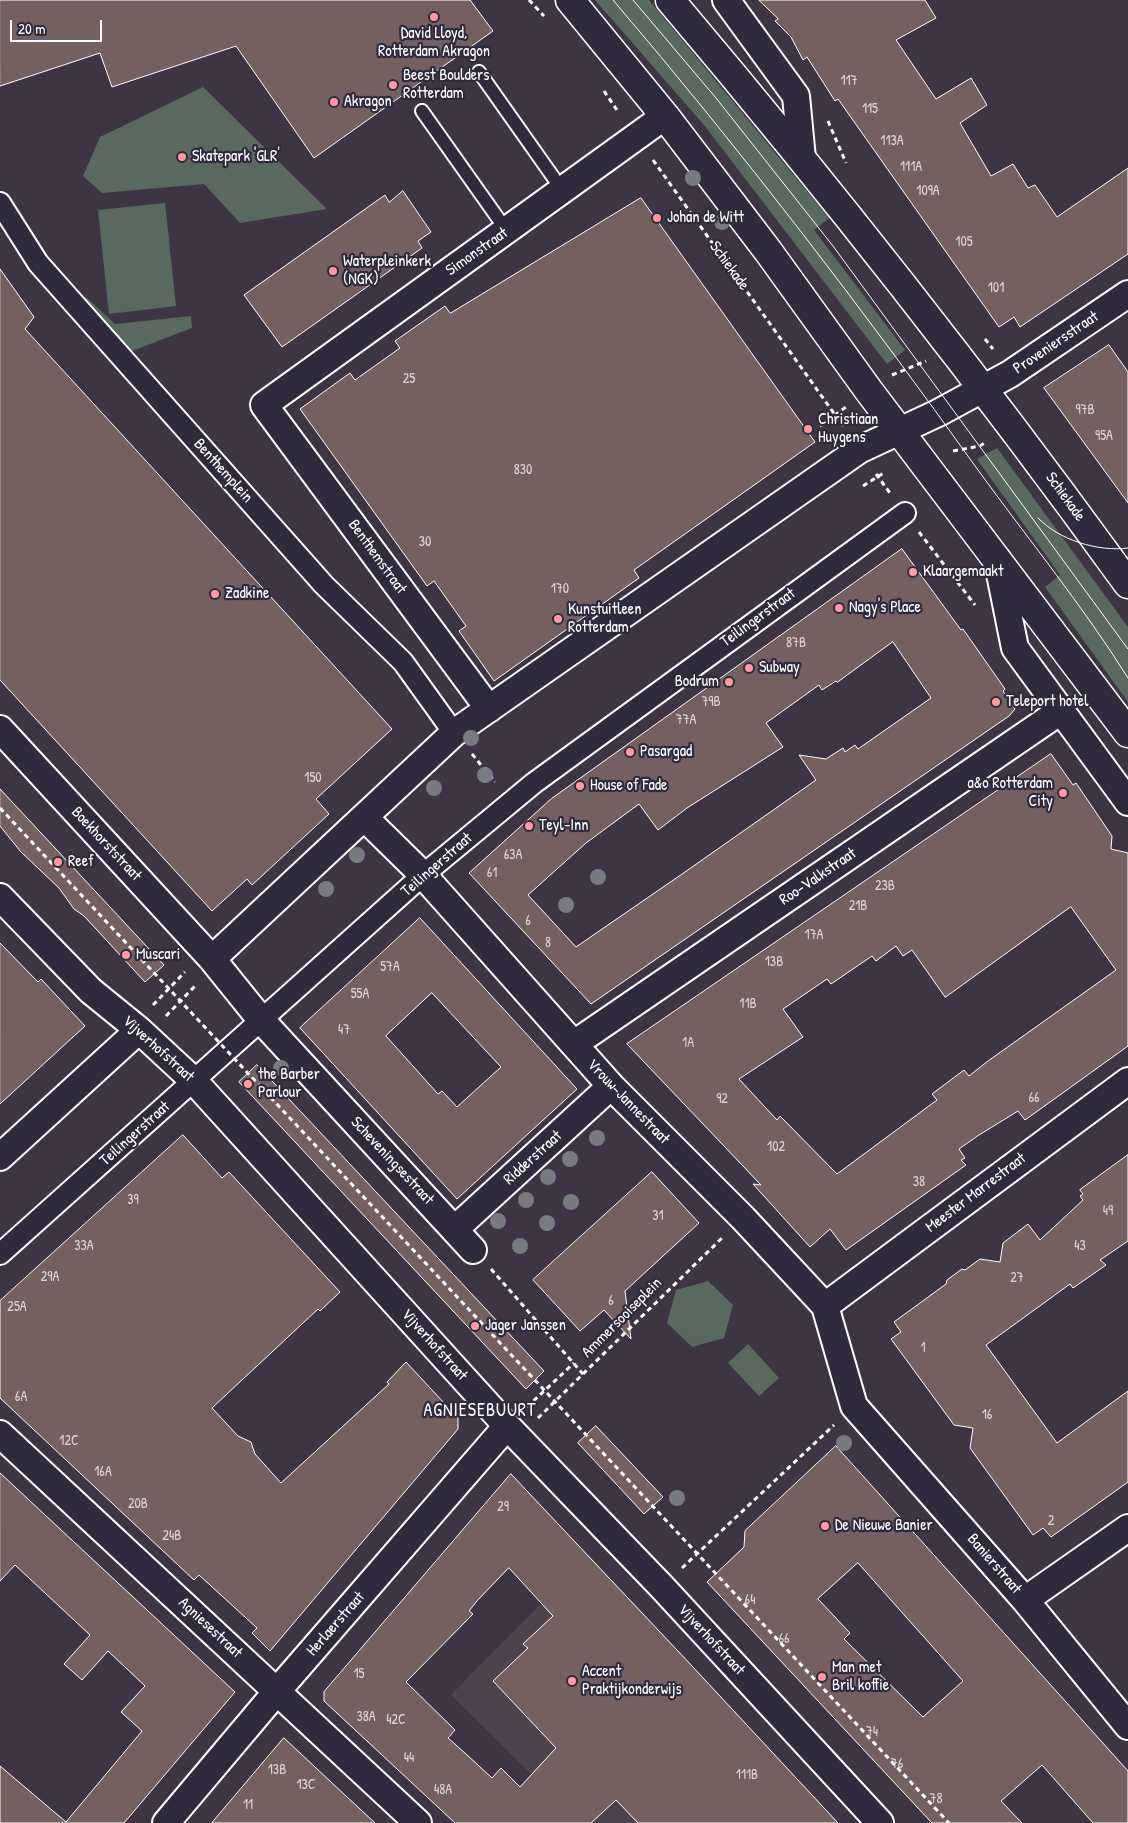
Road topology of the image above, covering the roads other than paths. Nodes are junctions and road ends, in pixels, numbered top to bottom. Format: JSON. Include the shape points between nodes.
{"nodes":[{"id":1,"x":570,"y":0,"type":"edge"},
{"id":2,"x":670,"y":0,"type":"edge"},
{"id":3,"x":726,"y":0,"type":"edge"},
{"id":4,"x":478,"y":72,"type":"dead end"},
{"id":5,"x":422,"y":111,"type":"dead end"},
{"id":6,"x":665,"y":116,"type":"junction"},
{"id":7,"x":802,"y":159,"type":"junction"},
{"id":8,"x":563,"y":191,"type":"junction"},
{"id":9,"x":0,"y":203,"type":"edge"},
{"id":10,"x":507,"y":231,"type":"junction"},
{"id":11,"x":1128,"y":294,"type":"edge"},
{"id":12,"x":982,"y":388,"type":"junction"},
{"id":13,"x":264,"y":405,"type":"joint"},
{"id":14,"x":900,"y":432,"type":"junction"},
{"id":15,"x":905,"y":513,"type":"road end"},
{"id":16,"x":998,"y":559,"type":"junction"},
{"id":17,"x":1125,"y":574,"type":"edge"},
{"id":18,"x":489,"y":709,"type":"junction"},
{"id":19,"x":1062,"y":710,"type":"junction"},
{"id":20,"x":0,"y":729,"type":"edge"},
{"id":21,"x":454,"y":733,"type":"junction"},
{"id":22,"x":1128,"y":733,"type":"edge"},
{"id":23,"x":1128,"y":802,"type":"edge"},
{"id":24,"x":365,"y":818,"type":"junction"},
{"id":25,"x":423,"y":875,"type":"junction"},
{"id":26,"x":0,"y":896,"type":"edge"},
{"id":27,"x":212,"y":959,"type":"junction"},
{"id":28,"x":262,"y":1021,"type":"junction"},
{"id":29,"x":139,"y":1030,"type":"junction"},
{"id":30,"x":574,"y":1044,"type":"junction"},
{"id":31,"x":1128,"y":1080,"type":"edge"},
{"id":32,"x":194,"y":1081,"type":"junction"},
{"id":33,"x":611,"y":1086,"type":"junction"},
{"id":34,"x":0,"y":1157,"type":"edge"},
{"id":35,"x":455,"y":1229,"type":"junction"},
{"id":36,"x":474,"y":1250,"type":"road end"},
{"id":37,"x":0,"y":1254,"type":"edge"},
{"id":38,"x":825,"y":1306,"type":"junction"},
{"id":39,"x":854,"y":1406,"type":"joint"},
{"id":40,"x":513,"y":1431,"type":"junction"},
{"id":41,"x":0,"y":1434,"type":"edge"},
{"id":42,"x":1128,"y":1528,"type":"edge"},
{"id":43,"x":1026,"y":1600,"type":"junction"},
{"id":44,"x":278,"y":1690,"type":"junction"},
{"id":45,"x":1128,"y":1726,"type":"edge"},
{"id":46,"x":166,"y":1823,"type":"edge"},
{"id":47,"x":418,"y":1823,"type":"edge"},
{"id":48,"x":880,"y":1823,"type":"edge"}],
"edges":[{"from":1,"to":6,"type":"main road"},
{"from":2,"to":7,"type":"main road","name":"Schiekade"},
{"from":3,"to":7,"type":"street","via":[[796,96]]},
{"from":4,"to":8,"type":"lane"},
{"from":5,"to":10,"type":"lane"},
{"from":6,"to":8,"type":"street","name":"Simonstraat"},
{"from":6,"to":14,"type":"main road"},
{"from":7,"to":12,"type":"main road","name":"Schiekade"},
{"from":8,"to":10,"type":"street","name":"Simonstraat"},
{"from":9,"to":21,"type":"street","name":"Benthemplein","via":[[38,264],[324,585],[403,662]]},
{"from":10,"to":13,"type":"street","name":"Simonstraat"},
{"from":11,"to":12,"type":"street","name":"Proveniersstraat","via":[[1004,364]]},
{"from":12,"to":14,"type":"street"},
{"from":12,"to":17,"type":"main road","name":"Schiekade"},
{"from":13,"to":18,"type":"street","name":"Benthemstraat"},
{"from":14,"to":16,"type":"main road"},
{"from":14,"to":18,"type":"street","via":[[859,450]]},
{"from":15,"to":25,"type":"street","name":"Teilingerstraat","via":[[549,771]]},
{"from":16,"to":19,"type":"street","via":[[1015,648]]},
{"from":16,"to":22,"type":"main road"},
{"from":18,"to":21,"type":"street"},
{"from":19,"to":23,"type":"street"},
{"from":19,"to":30,"type":"street","name":"Roo-Valkstraat"},
{"from":20,"to":27,"type":"street","name":"Boekhorststraat"},
{"from":21,"to":24,"type":"street"},
{"from":24,"to":25,"type":"street","name":"Vrouw-Jannestraat"},
{"from":24,"to":27,"type":"street"},
{"from":25,"to":28,"type":"street","name":"Teilingerstraat"},
{"from":25,"to":30,"type":"street","name":"Vrouw-Jannestraat"},
{"from":26,"to":29,"type":"street","name":"Vijverhofstraat","via":[[92,991]]},
{"from":27,"to":28,"type":"street","name":"Scheveningsestraat"},
{"from":28,"to":32,"type":"street","name":"Teilingerstraat"},
{"from":28,"to":35,"type":"street","name":"Scheveningsestraat"},
{"from":29,"to":32,"type":"street","name":"Vijverhofstraat"},
{"from":29,"to":34,"type":"street"},
{"from":30,"to":33,"type":"street","name":"Vrouw-Jannestraat"},
{"from":31,"to":38,"type":"street","name":"Meester Marrestraat"},
{"from":32,"to":37,"type":"street","name":"Teilingerstraat"},
{"from":32,"to":40,"type":"street","name":"Vijverhofstraat"},
{"from":33,"to":35,"type":"street","name":"Ridderstraat"},
{"from":33,"to":38,"type":"street","name":"Vrouw-Jannestraat","via":[[744,1218]]},
{"from":35,"to":36,"type":"street","name":"Scheveningsestraat"},
{"from":38,"to":39,"type":"street","name":"Vrouw-Jannestraat"},
{"from":39,"to":43,"type":"street","name":"Banierstraat"},
{"from":40,"to":44,"type":"street","name":"Herlaerstraat"},
{"from":40,"to":48,"type":"street","name":"Vijverhofstraat"},
{"from":41,"to":44,"type":"street","name":"Agniesestraat"},
{"from":42,"to":43,"type":"street"},
{"from":43,"to":45,"type":"street","name":"Banierstraat"},
{"from":44,"to":46,"type":"street","name":"Herlaerstraat"},
{"from":44,"to":47,"type":"street","name":"Agniesestraat"}]}
